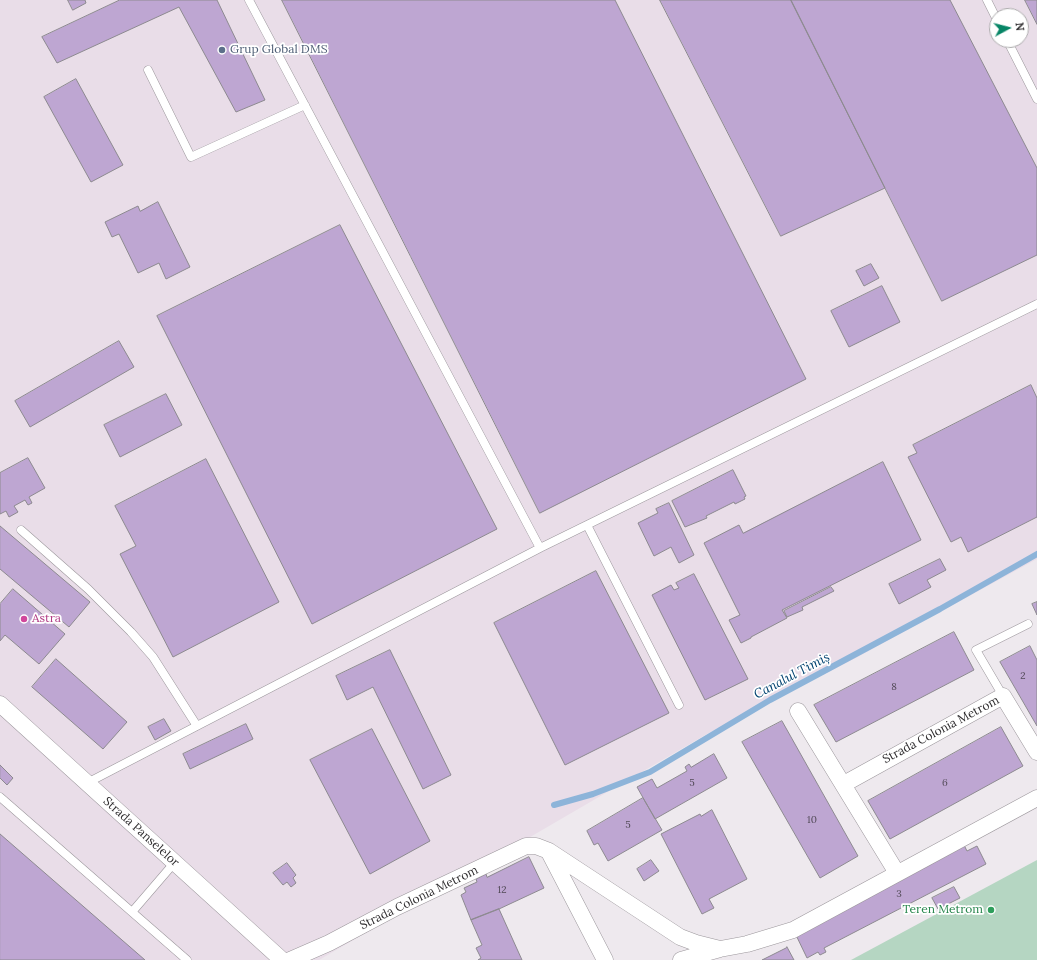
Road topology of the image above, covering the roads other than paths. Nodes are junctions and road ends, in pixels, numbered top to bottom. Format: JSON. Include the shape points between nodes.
{"nodes":[{"id":1,"x":248,"y":0,"type":"edge"},
{"id":2,"x":1011,"y":48,"type":"edge"},
{"id":3,"x":148,"y":70,"type":"dead end"},
{"id":4,"x":1037,"y":98,"type":"edge"},
{"id":5,"x":305,"y":105,"type":"junction"},
{"id":6,"x":1037,"y":304,"type":"edge"},
{"id":7,"x":587,"y":525,"type":"junction"},
{"id":8,"x":21,"y":530,"type":"dead end"},
{"id":9,"x":540,"y":548,"type":"junction"},
{"id":10,"x":1028,"y":624,"type":"dead end"},
{"id":11,"x":1003,"y":696,"type":"junction"},
{"id":12,"x":0,"y":704,"type":"edge"},
{"id":13,"x":679,"y":705,"type":"dead end"},
{"id":14,"x":798,"y":711,"type":"dead end"},
{"id":15,"x":197,"y":726,"type":"junction"},
{"id":16,"x":1037,"y":752,"type":"edge"},
{"id":17,"x":88,"y":783,"type":"junction"},
{"id":18,"x":844,"y":784,"type":"junction"},
{"id":19,"x":0,"y":797,"type":"edge"},
{"id":20,"x":1037,"y":798,"type":"edge"},
{"id":21,"x":549,"y":851,"type":"junction"},
{"id":22,"x":175,"y":862,"type":"junction"},
{"id":23,"x":897,"y":873,"type":"junction"},
{"id":24,"x":132,"y":912,"type":"junction"},
{"id":25,"x":720,"y":949,"type":"junction"},
{"id":26,"x":186,"y":960,"type":"edge"},
{"id":27,"x":282,"y":960,"type":"edge"},
{"id":28,"x":290,"y":960,"type":"edge"},
{"id":29,"x":605,"y":960,"type":"edge"},
{"id":30,"x":680,"y":960,"type":"edge"}],
"edges":[{"from":1,"to":5,"type":"lane"},
{"from":2,"to":4,"type":"lane"},
{"from":3,"to":5,"type":"lane","via":[[191,158]]},
{"from":5,"to":9,"type":"lane"},
{"from":6,"to":7,"type":"lane"},
{"from":7,"to":9,"type":"lane"},
{"from":7,"to":13,"type":"lane"},
{"from":8,"to":15,"type":"lane","via":[[88,589],[131,632],[153,657]]},
{"from":9,"to":15,"type":"lane"},
{"from":10,"to":11,"type":"lane","via":[[976,650]]},
{"from":11,"to":16,"type":"street","name":"Strada Colonia Metrom"},
{"from":11,"to":18,"type":"street","name":"Strada Colonia Metrom"},
{"from":12,"to":17,"type":"street","name":"Strada Panselelor"},
{"from":14,"to":18,"type":"street"},
{"from":15,"to":17,"type":"lane"},
{"from":17,"to":22,"type":"street","name":"Strada Panselelor"},
{"from":18,"to":23,"type":"street"},
{"from":19,"to":24,"type":"lane"},
{"from":20,"to":23,"type":"street","name":"Strada Colonia Metrom"},
{"from":21,"to":25,"type":"street","name":"Strada Colonia Metrom","via":[[680,937]]},
{"from":21,"to":28,"type":"street","name":"Strada Colonia Metrom","via":[[536,846],[526,846]]},
{"from":21,"to":29,"type":"street"},
{"from":22,"to":24,"type":"lane"},
{"from":22,"to":27,"type":"street","name":"Strada Panselelor"},
{"from":23,"to":25,"type":"street","name":"Strada Colonia Metrom","via":[[793,930]]},
{"from":24,"to":26,"type":"lane"},
{"from":25,"to":30,"type":"street","name":"Strada Colonia Metrom"}]}
